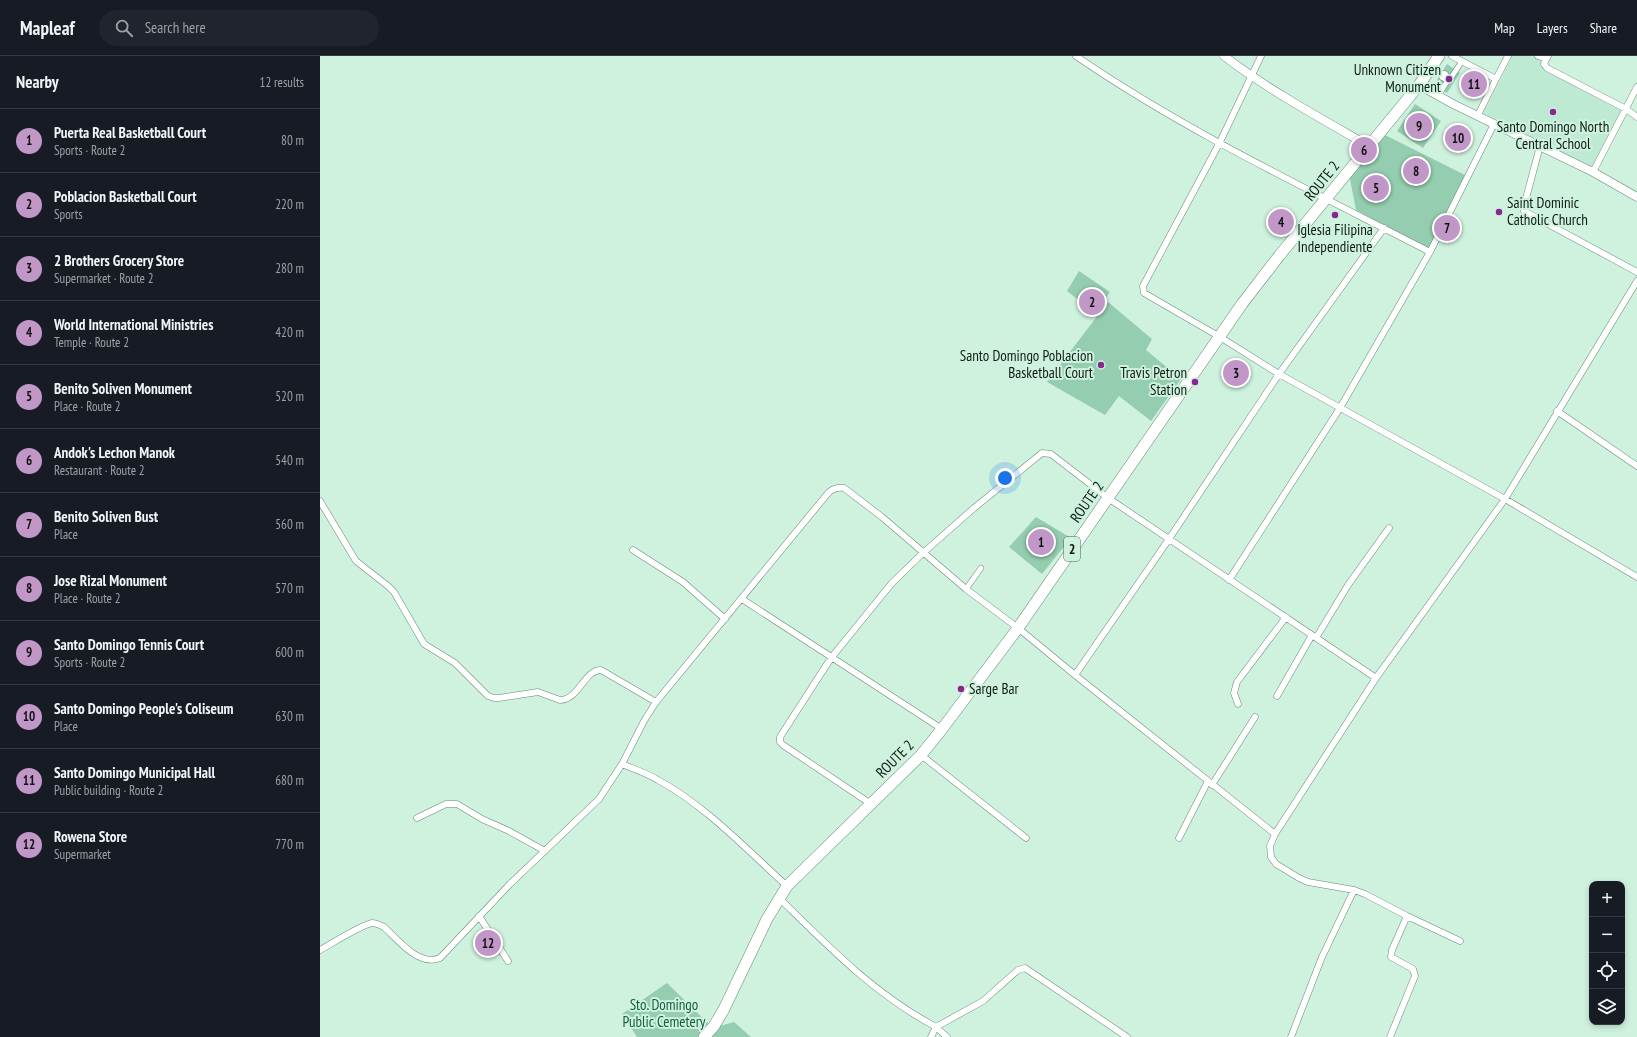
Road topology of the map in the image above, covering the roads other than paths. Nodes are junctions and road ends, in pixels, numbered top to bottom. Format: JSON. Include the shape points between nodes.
{"nodes":[{"id":1,"x":1076,"y":56,"type":"edge"},
{"id":2,"x":1224,"y":56,"type":"edge"},
{"id":3,"x":1262,"y":56,"type":"edge"},
{"id":4,"x":1440,"y":56,"type":"edge"},
{"id":5,"x":1452,"y":56,"type":"edge"},
{"id":6,"x":1508,"y":56,"type":"edge"},
{"id":7,"x":1538,"y":56,"type":"edge"},
{"id":8,"x":1547,"y":58,"type":"edge"},
{"id":9,"x":1461,"y":61,"type":"junction"},
{"id":10,"x":1432,"y":68,"type":"junction"},
{"id":11,"x":1251,"y":76,"type":"junction"},
{"id":12,"x":1448,"y":78,"type":"junction"},
{"id":13,"x":1496,"y":79,"type":"junction"},
{"id":14,"x":1419,"y":85,"type":"junction"},
{"id":15,"x":1637,"y":87,"type":"edge"},
{"id":16,"x":1439,"y":96,"type":"junction"},
{"id":17,"x":1626,"y":109,"type":"junction"},
{"id":18,"x":1478,"y":116,"type":"junction"},
{"id":19,"x":1637,"y":117,"type":"edge"},
{"id":20,"x":1494,"y":124,"type":"junction"},
{"id":21,"x":1220,"y":142,"type":"junction"},
{"id":22,"x":1369,"y":146,"type":"junction"},
{"id":23,"x":1540,"y":146,"type":"junction"},
{"id":24,"x":1593,"y":172,"type":"junction"},
{"id":25,"x":1637,"y":197,"type":"edge"},
{"id":26,"x":1326,"y":200,"type":"junction"},
{"id":27,"x":1384,"y":228,"type":"junction"},
{"id":28,"x":1430,"y":252,"type":"junction"},
{"id":29,"x":1637,"y":272,"type":"edge"},
{"id":30,"x":1637,"y":281,"type":"edge"},
{"id":31,"x":1220,"y":337,"type":"junction"},
{"id":32,"x":1279,"y":374,"type":"junction"},
{"id":33,"x":1340,"y":408,"type":"junction"},
{"id":34,"x":1557,"y":411,"type":"junction"},
{"id":35,"x":1637,"y":466,"type":"edge"},
{"id":36,"x":1108,"y":498,"type":"junction"},
{"id":37,"x":1505,"y":499,"type":"junction"},
{"id":38,"x":320,"y":501,"type":"edge"},
{"id":39,"x":1389,"y":528,"type":"dead end"},
{"id":40,"x":1169,"y":539,"type":"junction"},
{"id":41,"x":633,"y":550,"type":"dead end"},
{"id":42,"x":923,"y":553,"type":"junction"},
{"id":43,"x":981,"y":568,"type":"dead end"},
{"id":44,"x":1637,"y":577,"type":"edge"},
{"id":45,"x":1229,"y":580,"type":"junction"},
{"id":46,"x":966,"y":589,"type":"junction"},
{"id":47,"x":742,"y":599,"type":"junction"},
{"id":48,"x":1286,"y":617,"type":"junction"},
{"id":49,"x":726,"y":619,"type":"junction"},
{"id":50,"x":1018,"y":628,"type":"junction"},
{"id":51,"x":1314,"y":636,"type":"junction"},
{"id":52,"x":831,"y":658,"type":"junction"},
{"id":53,"x":1075,"y":675,"type":"junction"},
{"id":54,"x":1376,"y":678,"type":"junction"},
{"id":55,"x":1277,"y":696,"type":"dead end"},
{"id":56,"x":656,"y":702,"type":"junction"},
{"id":57,"x":1238,"y":704,"type":"dead end"},
{"id":58,"x":1255,"y":717,"type":"dead end"},
{"id":59,"x":942,"y":729,"type":"junction"},
{"id":60,"x":921,"y":755,"type":"junction"},
{"id":61,"x":622,"y":764,"type":"junction"},
{"id":62,"x":1210,"y":783,"type":"junction"},
{"id":63,"x":871,"y":804,"type":"junction"},
{"id":64,"x":417,"y":818,"type":"dead end"},
{"id":65,"x":1275,"y":834,"type":"junction"},
{"id":66,"x":1026,"y":838,"type":"dead end"},
{"id":67,"x":1179,"y":838,"type":"dead end"},
{"id":68,"x":545,"y":851,"type":"junction"},
{"id":69,"x":787,"y":886,"type":"junction"},
{"id":70,"x":1354,"y":890,"type":"junction"},
{"id":71,"x":779,"y":898,"type":"junction"},
{"id":72,"x":479,"y":916,"type":"junction"},
{"id":73,"x":1407,"y":916,"type":"junction"},
{"id":74,"x":1460,"y":941,"type":"dead end"},
{"id":75,"x":320,"y":950,"type":"edge"},
{"id":76,"x":508,"y":961,"type":"dead end"},
{"id":77,"x":936,"y":1027,"type":"junction"},
{"id":78,"x":704,"y":1037,"type":"edge"},
{"id":79,"x":931,"y":1037,"type":"edge"},
{"id":80,"x":947,"y":1037,"type":"edge"},
{"id":81,"x":1127,"y":1037,"type":"edge"},
{"id":82,"x":1292,"y":1037,"type":"edge"},
{"id":83,"x":1390,"y":1037,"type":"edge"}],
"edges":[{"from":1,"to":21,"type":"street"},
{"from":2,"to":11,"type":"street"},
{"from":3,"to":11,"type":"street"},
{"from":4,"to":10,"type":"highway","name":"ROUTE 2","number":"2"},
{"from":5,"to":9,"type":"street"},
{"from":6,"to":13,"type":"street"},
{"from":7,"to":8,"type":"street"},
{"from":8,"to":17,"type":"street","via":[[1544,64],[1547,68]]},
{"from":9,"to":12,"type":"street"},
{"from":9,"to":13,"type":"street"},
{"from":10,"to":12,"type":"street"},
{"from":10,"to":14,"type":"highway","name":"ROUTE 2","number":"2"},
{"from":11,"to":21,"type":"street"},
{"from":11,"to":22,"type":"street"},
{"from":12,"to":16,"type":"street"},
{"from":13,"to":18,"type":"street"},
{"from":14,"to":16,"type":"street"},
{"from":14,"to":22,"type":"highway","name":"ROUTE 2","number":"2"},
{"from":15,"to":17,"type":"street"},
{"from":16,"to":18,"type":"street"},
{"from":17,"to":19,"type":"street"},
{"from":17,"to":24,"type":"street"},
{"from":18,"to":20,"type":"street"},
{"from":20,"to":23,"type":"street"},
{"from":20,"to":28,"type":"street"},
{"from":21,"to":26,"type":"street"},
{"from":21,"to":31,"type":"street","via":[[1142,289],[1144,293]]},
{"from":22,"to":26,"type":"highway","name":"ROUTE 2","number":"2"},
{"from":23,"to":24,"type":"street"},
{"from":23,"to":29,"type":"street","via":[[1524,212]]},
{"from":24,"to":25,"type":"street"},
{"from":26,"to":27,"type":"street"},
{"from":26,"to":31,"type":"highway","name":"ROUTE 2","number":"2","via":[[1279,256]]},
{"from":27,"to":28,"type":"street"},
{"from":27,"to":32,"type":"street"},
{"from":28,"to":33,"type":"street"},
{"from":30,"to":34,"type":"street"},
{"from":31,"to":32,"type":"street"},
{"from":31,"to":36,"type":"highway","name":"ROUTE 2","number":"2"},
{"from":32,"to":33,"type":"street"},
{"from":32,"to":40,"type":"street"},
{"from":33,"to":37,"type":"street"},
{"from":33,"to":45,"type":"street"},
{"from":34,"to":35,"type":"street"},
{"from":34,"to":37,"type":"street"},
{"from":36,"to":40,"type":"street"},
{"from":36,"to":42,"type":"street","via":[[1051,454],[1042,453]]},
{"from":36,"to":50,"type":"highway","name":"ROUTE 2","number":"2"},
{"from":37,"to":44,"type":"street"},
{"from":37,"to":54,"type":"street"},
{"from":38,"to":56,"type":"street","via":[[356,561],[394,592],[424,644],[454,663],[488,696],[499,698],[538,692],[564,700],[571,697],[595,671],[602,670]]},
{"from":39,"to":51,"type":"street"},
{"from":40,"to":45,"type":"street"},
{"from":40,"to":53,"type":"street"},
{"from":41,"to":49,"type":"street","via":[[683,582]]},
{"from":42,"to":46,"type":"street"},
{"from":42,"to":47,"type":"street","via":[[844,488],[836,488],[829,492]]},
{"from":42,"to":52,"type":"street","via":[[892,583]]},
{"from":43,"to":46,"type":"street"},
{"from":45,"to":48,"type":"street"},
{"from":46,"to":50,"type":"street"},
{"from":47,"to":49,"type":"street"},
{"from":47,"to":52,"type":"street"},
{"from":48,"to":51,"type":"street"},
{"from":48,"to":57,"type":"street","via":[[1237,682],[1234,692]]},
{"from":49,"to":56,"type":"street"},
{"from":50,"to":53,"type":"street"},
{"from":50,"to":59,"type":"highway","name":"ROUTE 2","number":"2"},
{"from":51,"to":54,"type":"street"},
{"from":51,"to":55,"type":"street"},
{"from":52,"to":59,"type":"street"},
{"from":52,"to":63,"type":"street","via":[[780,737],[780,742]]},
{"from":53,"to":62,"type":"street"},
{"from":54,"to":65,"type":"street"},
{"from":56,"to":61,"type":"street"},
{"from":58,"to":62,"type":"street"},
{"from":59,"to":60,"type":"highway","name":"ROUTE 2","number":"2"},
{"from":60,"to":63,"type":"highway","name":"ROUTE 2","number":"2"},
{"from":60,"to":66,"type":"street"},
{"from":61,"to":68,"type":"street","via":[[600,799]]},
{"from":61,"to":69,"type":"street","via":[[658,779],[682,794],[708,814]]},
{"from":62,"to":65,"type":"street"},
{"from":62,"to":67,"type":"street"},
{"from":63,"to":69,"type":"highway","name":"ROUTE 2","number":"2"},
{"from":64,"to":68,"type":"street","via":[[446,804],[457,804],[482,820],[509,831]]},
{"from":65,"to":70,"type":"street","via":[[1270,852],[1276,864],[1308,882]]},
{"from":68,"to":72,"type":"street"},
{"from":69,"to":71,"type":"highway","name":"ROUTE 2","number":"2"},
{"from":70,"to":73,"type":"street"},
{"from":70,"to":82,"type":"street","via":[[1322,957]]},
{"from":71,"to":77,"type":"street","via":[[852,969],[884,994]]},
{"from":71,"to":78,"type":"highway","name":"ROUTE 2","number":"2","via":[[724,1009]]},
{"from":72,"to":75,"type":"street","via":[[440,958],[434,960],[419,957],[384,927],[371,923]]},
{"from":72,"to":76,"type":"street"},
{"from":73,"to":74,"type":"street"},
{"from":73,"to":83,"type":"street","via":[[1391,957],[1413,969],[1415,976]]},
{"from":77,"to":79,"type":"street"},
{"from":77,"to":80,"type":"street"},
{"from":77,"to":81,"type":"street","via":[[983,1001],[1018,970],[1025,968]]}]}
